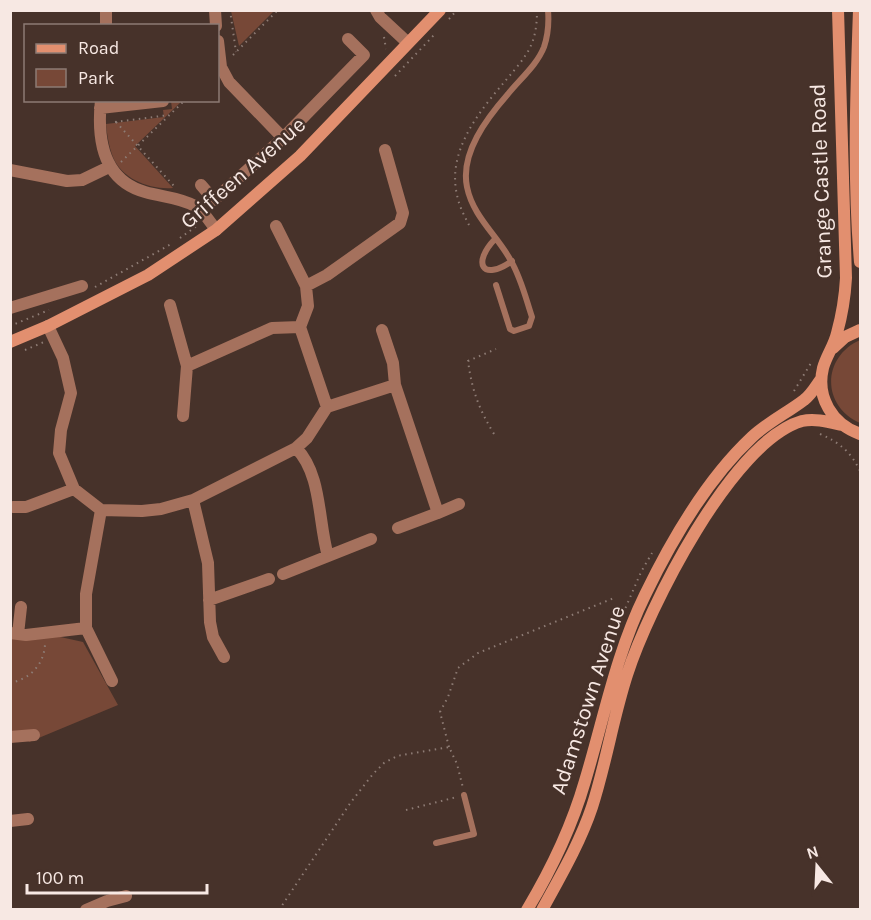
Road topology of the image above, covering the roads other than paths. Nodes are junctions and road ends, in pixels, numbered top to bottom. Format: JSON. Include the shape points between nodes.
{"nodes":[{"id":1,"x":376,"y":10,"type":"edge"},
{"id":2,"x":440,"y":10,"type":"edge"},
{"id":3,"x":548,"y":10,"type":"edge"},
{"id":4,"x":838,"y":10,"type":"edge"},
{"id":5,"x":859,"y":10,"type":"edge"},
{"id":6,"x":348,"y":39,"type":"dead end"},
{"id":7,"x":408,"y":43,"type":"junction"},
{"id":8,"x":219,"y":50,"type":"edge"},
{"id":9,"x":155,"y":102,"type":"edge"},
{"id":10,"x":100,"y":109,"type":"edge"},
{"id":11,"x":283,"y":138,"type":"junction"},
{"id":12,"x":385,"y":150,"type":"dead end"},
{"id":13,"x":111,"y":169,"type":"junction"},
{"id":14,"x":10,"y":170,"type":"edge"},
{"id":15,"x":201,"y":185,"type":"dead end"},
{"id":16,"x":276,"y":226,"type":"dead end"},
{"id":17,"x":216,"y":230,"type":"junction"},
{"id":18,"x":495,"y":239,"type":"junction"},
{"id":19,"x":512,"y":261,"type":"junction"},
{"id":20,"x":861,"y":262,"type":"edge"},
{"id":21,"x":496,"y":285,"type":"dead end"},
{"id":22,"x":306,"y":286,"type":"junction"},
{"id":23,"x":85,"y":288,"type":"road end"},
{"id":24,"x":170,"y":305,"type":"dead end"},
{"id":25,"x":10,"y":308,"type":"edge"},
{"id":26,"x":48,"y":326,"type":"junction"},
{"id":27,"x":300,"y":327,"type":"junction"},
{"id":28,"x":382,"y":330,"type":"dead end"},
{"id":29,"x":861,"y":330,"type":"edge"},
{"id":30,"x":10,"y":342,"type":"edge"},
{"id":31,"x":832,"y":349,"type":"junction"},
{"id":32,"x":187,"y":366,"type":"junction"},
{"id":33,"x":821,"y":379,"type":"junction"},
{"id":34,"x":395,"y":385,"type":"junction"},
{"id":35,"x":327,"y":407,"type":"junction"},
{"id":36,"x":183,"y":416,"type":"dead end"},
{"id":37,"x":842,"y":425,"type":"junction"},
{"id":38,"x":861,"y":434,"type":"edge"},
{"id":39,"x":296,"y":448,"type":"junction"},
{"id":40,"x":74,"y":489,"type":"junction"},
{"id":41,"x":193,"y":500,"type":"junction"},
{"id":42,"x":459,"y":504,"type":"dead end"},
{"id":43,"x":13,"y":507,"type":"dead end"},
{"id":44,"x":101,"y":510,"type":"junction"},
{"id":45,"x":438,"y":513,"type":"junction"},
{"id":46,"x":398,"y":528,"type":"dead end"},
{"id":47,"x":370,"y":539,"type":"dead end"},
{"id":48,"x":328,"y":556,"type":"junction"},
{"id":49,"x":283,"y":574,"type":"dead end"},
{"id":50,"x":269,"y":579,"type":"dead end"},
{"id":51,"x":209,"y":600,"type":"junction"},
{"id":52,"x":21,"y":607,"type":"dead end"},
{"id":53,"x":87,"y":628,"type":"junction"},
{"id":54,"x":14,"y":634,"type":"edge"},
{"id":55,"x":224,"y":657,"type":"dead end"},
{"id":56,"x":112,"y":681,"type":"dead end"},
{"id":57,"x":34,"y":735,"type":"dead end"},
{"id":58,"x":10,"y":736,"type":"edge"},
{"id":59,"x":465,"y":795,"type":"road end"},
{"id":60,"x":28,"y":819,"type":"dead end"},
{"id":61,"x":10,"y":822,"type":"edge"},
{"id":62,"x":436,"y":843,"type":"dead end"},
{"id":63,"x":126,"y":896,"type":"dead end"},
{"id":64,"x":86,"y":909,"type":"edge"},
{"id":65,"x":527,"y":909,"type":"edge"},
{"id":66,"x":542,"y":909,"type":"edge"}],
"edges":[{"from":1,"to":7,"type":"street"},
{"from":2,"to":7,"type":"street","name":"Griffeen Avenue"},
{"from":3,"to":18,"type":"lane","via":[[546,38],[539,55],[479,134],[467,164],[471,201]]},
{"from":4,"to":31,"type":"street","name":"Grange Castle Road","via":[[846,278]]},
{"from":5,"to":20,"type":"street","name":"Grange Castle Road"},
{"from":6,"to":11,"type":"street","via":[[364,55]]},
{"from":7,"to":17,"type":"street","name":"Griffeen Avenue","via":[[300,156]]},
{"from":8,"to":11,"type":"street","via":[[221,67],[229,82]]},
{"from":9,"to":10,"type":"street"},
{"from":10,"to":13,"type":"street","via":[[99,130]]},
{"from":11,"to":15,"type":"street","via":[[214,200]]},
{"from":12,"to":22,"type":"street","via":[[403,213],[400,223]]},
{"from":13,"to":14,"type":"street","via":[[67,181]]},
{"from":13,"to":17,"type":"street","via":[[138,189],[197,206]]},
{"from":16,"to":22,"type":"street"},
{"from":17,"to":26,"type":"street","name":"Griffeen Avenue","via":[[148,275]]},
{"from":18,"to":19,"type":"lane"},
{"from":18,"to":19,"type":"lane","via":[[483,253],[483,266],[497,270]]},
{"from":19,"to":21,"type":"lane","via":[[532,317],[529,326],[514,332],[510,329]]},
{"from":22,"to":27,"type":"street","via":[[308,306]]},
{"from":23,"to":25,"type":"street"},
{"from":24,"to":32,"type":"street"},
{"from":26,"to":30,"type":"street","name":"Griffeen Avenue"},
{"from":26,"to":40,"type":"street","via":[[63,358],[70,393],[60,430],[59,453]]},
{"from":27,"to":32,"type":"street","via":[[272,328]]},
{"from":27,"to":35,"type":"street"},
{"from":28,"to":34,"type":"street","via":[[393,363]]},
{"from":29,"to":31,"type":"street"},
{"from":31,"to":33,"type":"street","name":"Grange Castle Road"},
{"from":32,"to":36,"type":"street"},
{"from":33,"to":37,"type":"street","via":[[825,403]]},
{"from":33,"to":65,"type":"street","name":"Adamstown Avenue","via":[[805,399],[737,452],[671,545],[621,651],[567,834]]},
{"from":34,"to":35,"type":"street"},
{"from":34,"to":45,"type":"street"},
{"from":35,"to":39,"type":"street"},
{"from":37,"to":38,"type":"street"},
{"from":37,"to":66,"type":"street","name":"Adamstown Avenue","via":[[804,421],[791,425],[762,446],[741,468],[680,556],[653,608],[627,674],[592,808]]},
{"from":39,"to":41,"type":"street"},
{"from":39,"to":48,"type":"street","via":[[305,457],[315,488]]},
{"from":40,"to":43,"type":"street","via":[[26,507]]},
{"from":40,"to":44,"type":"street"},
{"from":41,"to":44,"type":"street","via":[[161,509]]},
{"from":41,"to":51,"type":"street","via":[[208,563]]},
{"from":42,"to":45,"type":"street"},
{"from":44,"to":53,"type":"street","via":[[86,594]]},
{"from":45,"to":46,"type":"street"},
{"from":47,"to":48,"type":"street"},
{"from":48,"to":49,"type":"street"},
{"from":50,"to":51,"type":"street"},
{"from":51,"to":55,"type":"street","via":[[213,637]]},
{"from":52,"to":54,"type":"street"},
{"from":53,"to":54,"type":"street"},
{"from":53,"to":56,"type":"street"},
{"from":57,"to":58,"type":"street"},
{"from":59,"to":62,"type":"lane","via":[[474,834]]},
{"from":60,"to":61,"type":"street"},
{"from":63,"to":64,"type":"street"}]}
